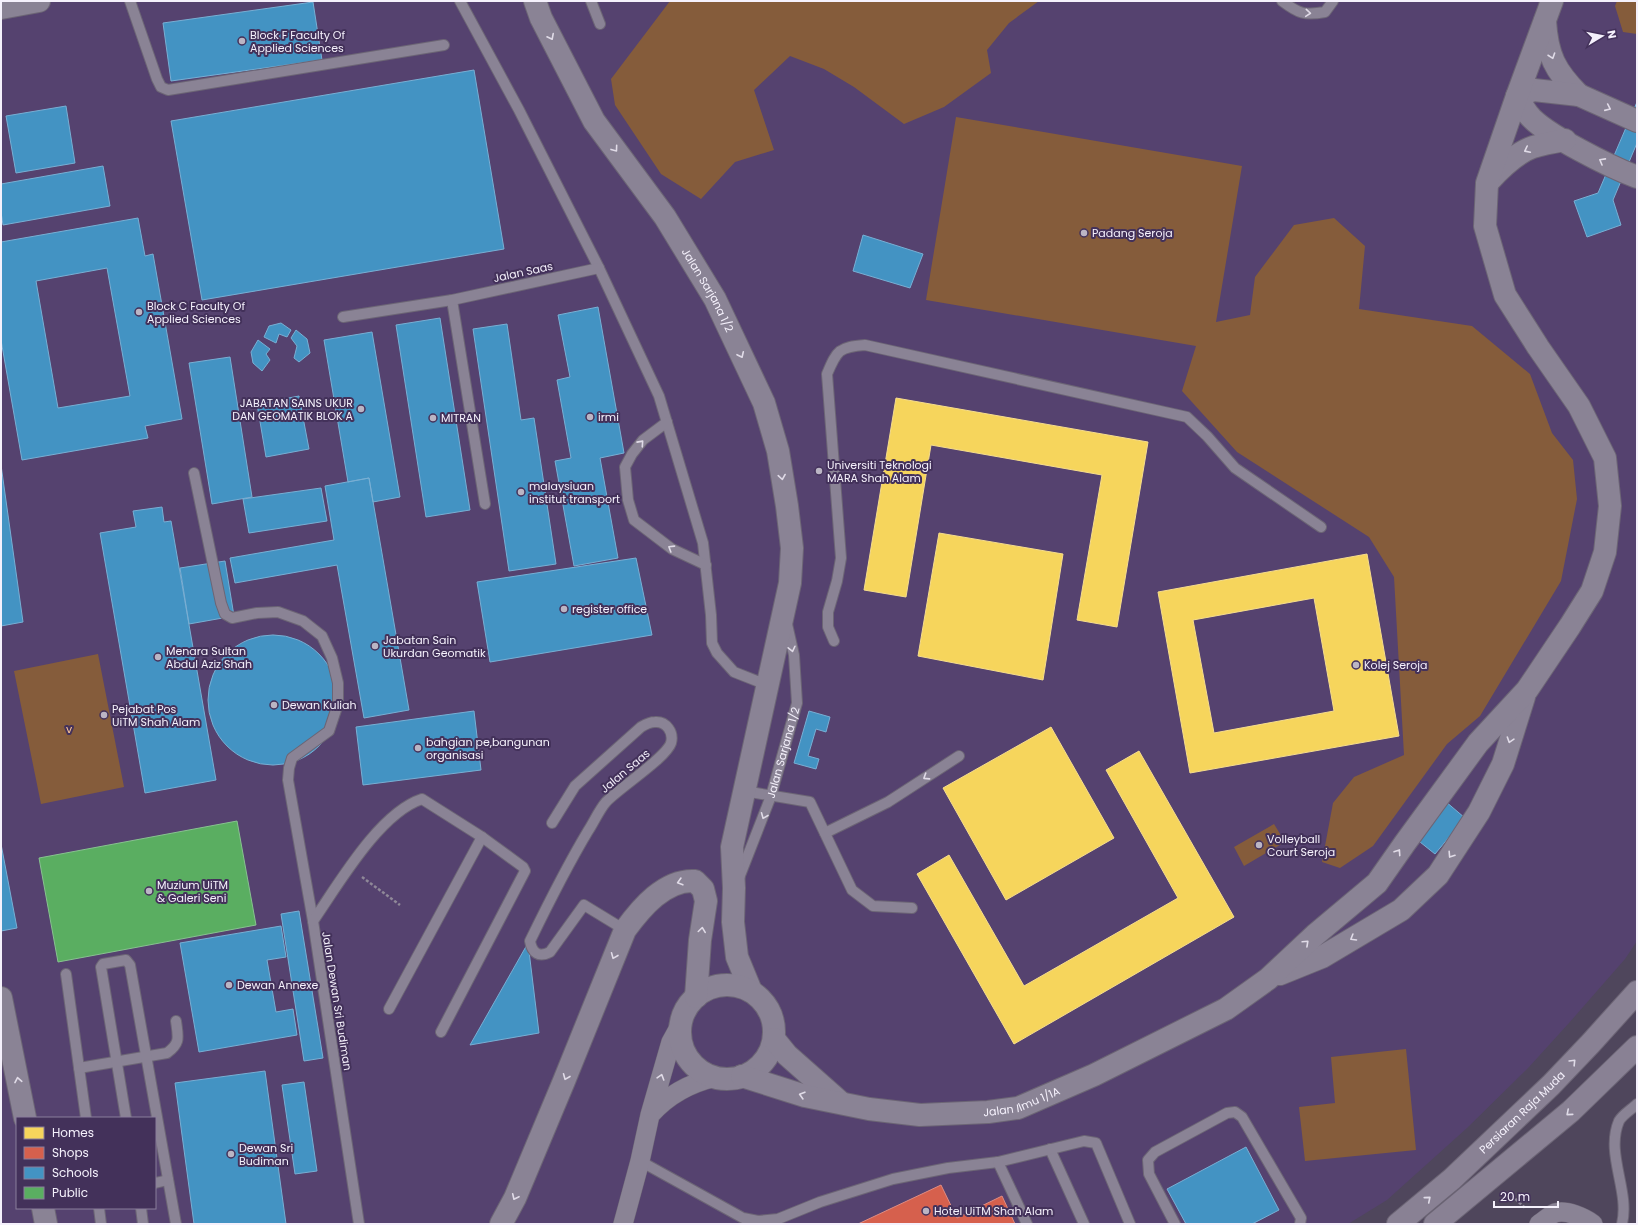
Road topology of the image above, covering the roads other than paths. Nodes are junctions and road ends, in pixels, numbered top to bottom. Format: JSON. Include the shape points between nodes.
{"nodes":[{"id":1,"x":39,"y":1,"type":"edge"},
{"id":2,"x":130,"y":1,"type":"edge"},
{"id":3,"x":460,"y":1,"type":"edge"},
{"id":4,"x":535,"y":1,"type":"edge"},
{"id":5,"x":591,"y":1,"type":"edge"},
{"id":6,"x":1282,"y":1,"type":"edge"},
{"id":7,"x":1333,"y":1,"type":"edge"},
{"id":8,"x":1,"y":8,"type":"edge"},
{"id":9,"x":1548,"y":10,"type":"edge"},
{"id":10,"x":600,"y":24,"type":"dead end"},
{"id":11,"x":444,"y":45,"type":"dead end"},
{"id":12,"x":1579,"y":95,"type":"junction"},
{"id":13,"x":1517,"y":96,"type":"junction"},
{"id":14,"x":1637,"y":121,"type":"edge"},
{"id":15,"x":1564,"y":140,"type":"junction"},
{"id":16,"x":1637,"y":177,"type":"edge"},
{"id":17,"x":1487,"y":183,"type":"junction"},
{"id":18,"x":599,"y":268,"type":"junction"},
{"id":19,"x":452,"y":300,"type":"junction"},
{"id":20,"x":343,"y":317,"type":"dead end"},
{"id":21,"x":667,"y":422,"type":"junction"},
{"id":22,"x":194,"y":472,"type":"dead end"},
{"id":23,"x":485,"y":504,"type":"dead end"},
{"id":24,"x":1321,"y":527,"type":"dead end"},
{"id":25,"x":706,"y":565,"type":"junction"},
{"id":26,"x":784,"y":611,"type":"junction"},
{"id":27,"x":834,"y":641,"type":"dead end"},
{"id":28,"x":767,"y":685,"type":"junction"},
{"id":29,"x":1527,"y":690,"type":"junction"},
{"id":30,"x":959,"y":756,"type":"dead end"},
{"id":31,"x":744,"y":792,"type":"junction"},
{"id":32,"x":771,"y":796,"type":"junction"},
{"id":33,"x":552,"y":823,"type":"dead end"},
{"id":34,"x":825,"y":833,"type":"junction"},
{"id":35,"x":482,"y":837,"type":"junction"},
{"id":36,"x":734,"y":888,"type":"junction"},
{"id":37,"x":912,"y":908,"type":"dead end"},
{"id":38,"x":313,"y":921,"type":"junction"},
{"id":39,"x":625,"y":930,"type":"junction"},
{"id":40,"x":66,"y":974,"type":"dead end"},
{"id":41,"x":1268,"y":979,"type":"junction"},
{"id":42,"x":751,"y":991,"type":"junction"},
{"id":43,"x":1637,"y":992,"type":"edge"},
{"id":44,"x":696,"y":997,"type":"junction"},
{"id":45,"x":1,"y":998,"type":"edge"},
{"id":46,"x":389,"y":1009,"type":"dead end"},
{"id":47,"x":176,"y":1021,"type":"dead end"},
{"id":48,"x":682,"y":1022,"type":"junction"},
{"id":49,"x":441,"y":1032,"type":"dead end"},
{"id":50,"x":774,"y":1039,"type":"junction"},
{"id":51,"x":1637,"y":1047,"type":"edge"},
{"id":52,"x":146,"y":1056,"type":"junction"},
{"id":53,"x":117,"y":1062,"type":"junction"},
{"id":54,"x":79,"y":1068,"type":"junction"},
{"id":55,"x":742,"y":1076,"type":"junction"},
{"id":56,"x":716,"y":1077,"type":"junction"},
{"id":57,"x":840,"y":1102,"type":"junction"},
{"id":58,"x":1637,"y":1104,"type":"edge"},
{"id":59,"x":650,"y":1115,"type":"junction"},
{"id":60,"x":25,"y":1117,"type":"edge"},
{"id":61,"x":86,"y":1117,"type":"edge"},
{"id":62,"x":126,"y":1117,"type":"edge"},
{"id":63,"x":1050,"y":1149,"type":"junction"},
{"id":64,"x":640,"y":1161,"type":"junction"},
{"id":65,"x":998,"y":1162,"type":"junction"},
{"id":66,"x":168,"y":1180,"type":"junction"},
{"id":67,"x":156,"y":1183,"type":"edge"},
{"id":68,"x":43,"y":1209,"type":"edge"},
{"id":69,"x":99,"y":1209,"type":"edge"},
{"id":70,"x":141,"y":1209,"type":"edge"},
{"id":71,"x":46,"y":1224,"type":"edge"},
{"id":72,"x":101,"y":1224,"type":"edge"},
{"id":73,"x":143,"y":1224,"type":"edge"},
{"id":74,"x":176,"y":1224,"type":"edge"},
{"id":75,"x":359,"y":1224,"type":"edge"},
{"id":76,"x":501,"y":1224,"type":"edge"},
{"id":77,"x":623,"y":1224,"type":"edge"},
{"id":78,"x":1027,"y":1224,"type":"edge"},
{"id":79,"x":1084,"y":1224,"type":"edge"},
{"id":80,"x":1130,"y":1224,"type":"edge"},
{"id":81,"x":1175,"y":1224,"type":"edge"},
{"id":82,"x":1300,"y":1224,"type":"edge"},
{"id":83,"x":1398,"y":1224,"type":"edge"},
{"id":84,"x":1435,"y":1224,"type":"edge"},
{"id":85,"x":1539,"y":1224,"type":"edge"},
{"id":86,"x":1593,"y":1224,"type":"edge"},
{"id":87,"x":1622,"y":1224,"type":"edge"}],
"edges":[{"from":1,"to":8,"type":"street"},
{"from":2,"to":11,"type":"lane","via":[[157,79],[161,87],[168,90]]},
{"from":3,"to":18,"type":"lane"},
{"from":4,"to":26,"type":"street","name":"Jalan Sarjana 1/2","one_way":true,"via":[[541,18],[594,121],[665,217],[715,299],[764,403],[778,451],[792,548],[790,583]]},
{"from":5,"to":10,"type":"lane"},
{"from":6,"to":7,"type":"lane","one_way":true,"via":[[1296,11],[1310,15],[1324,12]]},
{"from":9,"to":12,"type":"street","one_way":true,"via":[[1546,40],[1553,61],[1564,80]]},
{"from":9,"to":13,"type":"street"},
{"from":12,"to":13,"type":"street","via":[[1534,90]]},
{"from":12,"to":14,"type":"street","one_way":true},
{"from":13,"to":15,"type":"street","via":[[1529,115]]},
{"from":13,"to":17,"type":"street"},
{"from":16,"to":15,"type":"street","one_way":true},
{"from":15,"to":17,"type":"street","one_way":true,"via":[[1532,147],[1504,166]]},
{"from":17,"to":29,"type":"street","via":[[1485,226],[1505,295],[1579,406],[1605,458],[1610,506],[1605,552],[1592,591]]},
{"from":18,"to":19,"type":"lane","name":"Jalan Saas"},
{"from":18,"to":21,"type":"lane","via":[[660,396]]},
{"from":19,"to":20,"type":"lane","name":"Jalan Saas"},
{"from":19,"to":23,"type":"lane"},
{"from":21,"to":25,"type":"lane","via":[[703,543]]},
{"from":25,"to":21,"type":"lane","one_way":true,"via":[[672,549],[634,520],[628,500],[625,467],[643,440]]},
{"from":22,"to":38,"type":"lane","via":[[221,603],[226,614],[232,618],[278,612],[303,621],[322,636],[332,658],[338,683],[338,704],[329,731],[292,758],[288,780]]},
{"from":24,"to":27,"type":"lane","via":[[1235,468],[1187,417],[865,345],[848,346],[835,355],[827,374],[840,558],[837,581],[828,612],[828,627]]},
{"from":25,"to":28,"type":"lane","via":[[712,643],[717,653],[734,672]]},
{"from":26,"to":28,"type":"street","name":"Jalan Sarjana 1/2"},
{"from":26,"to":32,"type":"lane","name":"Jalan Sarjana 1/2","one_way":true,"via":[[794,655],[797,703]]},
{"from":28,"to":31,"type":"street","name":"Jalan Sarjana 1/2"},
{"from":41,"to":29,"type":"street","one_way":true,"via":[[1377,883],[1478,743]]},
{"from":29,"to":41,"type":"street","one_way":true,"via":[[1503,764],[1479,812],[1438,875],[1401,910],[1322,957]]},
{"from":30,"to":34,"type":"lane","one_way":true,"via":[[888,802]]},
{"from":31,"to":32,"type":"lane"},
{"from":31,"to":36,"type":"street","name":"Jalan Sarjana 1/2","via":[[732,847]]},
{"from":32,"to":34,"type":"lane","via":[[810,802]]},
{"from":32,"to":36,"type":"lane","name":"Jalan Sarjana 1/2","one_way":true},
{"from":33,"to":39,"type":"lane","name":"Jalan Saas","via":[[575,786],[641,727],[656,721],[669,728],[671,743],[661,756],[605,803],[530,942],[535,953],[544,955],[550,952],[584,905]]},
{"from":34,"to":37,"type":"lane","via":[[852,890],[873,906]]},
{"from":35,"to":38,"type":"lane","name":"Jalan Dewan Sri Budiman","via":[[422,799],[414,802],[388,820],[360,852]]},
{"from":35,"to":46,"type":"lane"},
{"from":35,"to":49,"type":"lane","via":[[525,871]]},
{"from":36,"to":42,"type":"street","name":"Jalan Sarjana 1/2","via":[[737,957]]},
{"from":38,"to":75,"type":"lane","name":"Jalan Dewan Sri Budiman"},
{"from":44,"to":39,"type":"street","one_way":true,"via":[[706,902],[702,889],[695,881],[684,880],[658,893]]},
{"from":39,"to":76,"type":"street","one_way":true,"via":[[564,1081]]},
{"from":40,"to":54,"type":"lane"},
{"from":41,"to":57,"type":"street","name":"Jalan Ilmu 1/1A","via":[[1226,1009],[1094,1075],[1018,1108],[920,1115],[869,1109]]},
{"from":42,"to":44,"type":"street","via":[[742,987],[723,985],[713,987]]},
{"from":42,"to":50,"type":"street","via":[[770,1012]]},
{"from":83,"to":43,"type":"main road","name":"Persiaran Raja Muda","one_way":true,"via":[[1452,1179],[1550,1085]]},
{"from":44,"to":48,"type":"street"},
{"from":60,"to":45,"type":"street","one_way":true},
{"from":47,"to":52,"type":"lane","via":[[176,1047],[167,1053]]},
{"from":48,"to":56,"type":"street","via":[[682,1040],[688,1056],[695,1066]]},
{"from":59,"to":48,"type":"street","one_way":true,"via":[[671,1042]]},
{"from":50,"to":55,"type":"street","via":[[766,1058],[759,1066]]},
{"from":50,"to":57,"type":"street","name":"Jalan Ilmu 1/1A","via":[[787,1055]]},
{"from":51,"to":84,"type":"main road","one_way":true,"via":[[1571,1111]]},
{"from":52,"to":53,"type":"lane"},
{"from":52,"to":53,"type":"lane","via":[[130,965],[126,960],[103,964],[101,967]]},
{"from":52,"to":66,"type":"lane"},
{"from":53,"to":54,"type":"lane"},
{"from":53,"to":62,"type":"lane"},
{"from":54,"to":61,"type":"lane"},
{"from":55,"to":56,"type":"street","via":[[729,1079]]},
{"from":57,"to":55,"type":"street","one_way":true,"via":[[805,1096]]},
{"from":56,"to":59,"type":"street","via":[[700,1081],[673,1094]]},
{"from":58,"to":87,"type":"lane","via":[[1619,1120],[1614,1144],[1624,1199]]},
{"from":59,"to":64,"type":"street"},
{"from":63,"to":65,"type":"lane"},
{"from":63,"to":79,"type":"lane"},
{"from":63,"to":80,"type":"lane","via":[[1084,1141],[1096,1143]]},
{"from":64,"to":65,"type":"lane","via":[[743,1218],[758,1221],[778,1219],[820,1202],[893,1180],[948,1168]]},
{"from":64,"to":77,"type":"street"},
{"from":65,"to":78,"type":"lane"},
{"from":66,"to":67,"type":"lane"},
{"from":66,"to":74,"type":"lane"},
{"from":68,"to":71,"type":"street"},
{"from":69,"to":72,"type":"lane"},
{"from":70,"to":73,"type":"lane"},
{"from":81,"to":82,"type":"lane","via":[[1149,1174],[1148,1160],[1155,1152],[1227,1113],[1235,1112],[1242,1116],[1301,1218]]},
{"from":85,"to":86,"type":"street","via":[[1556,1213],[1569,1213]]}]}
